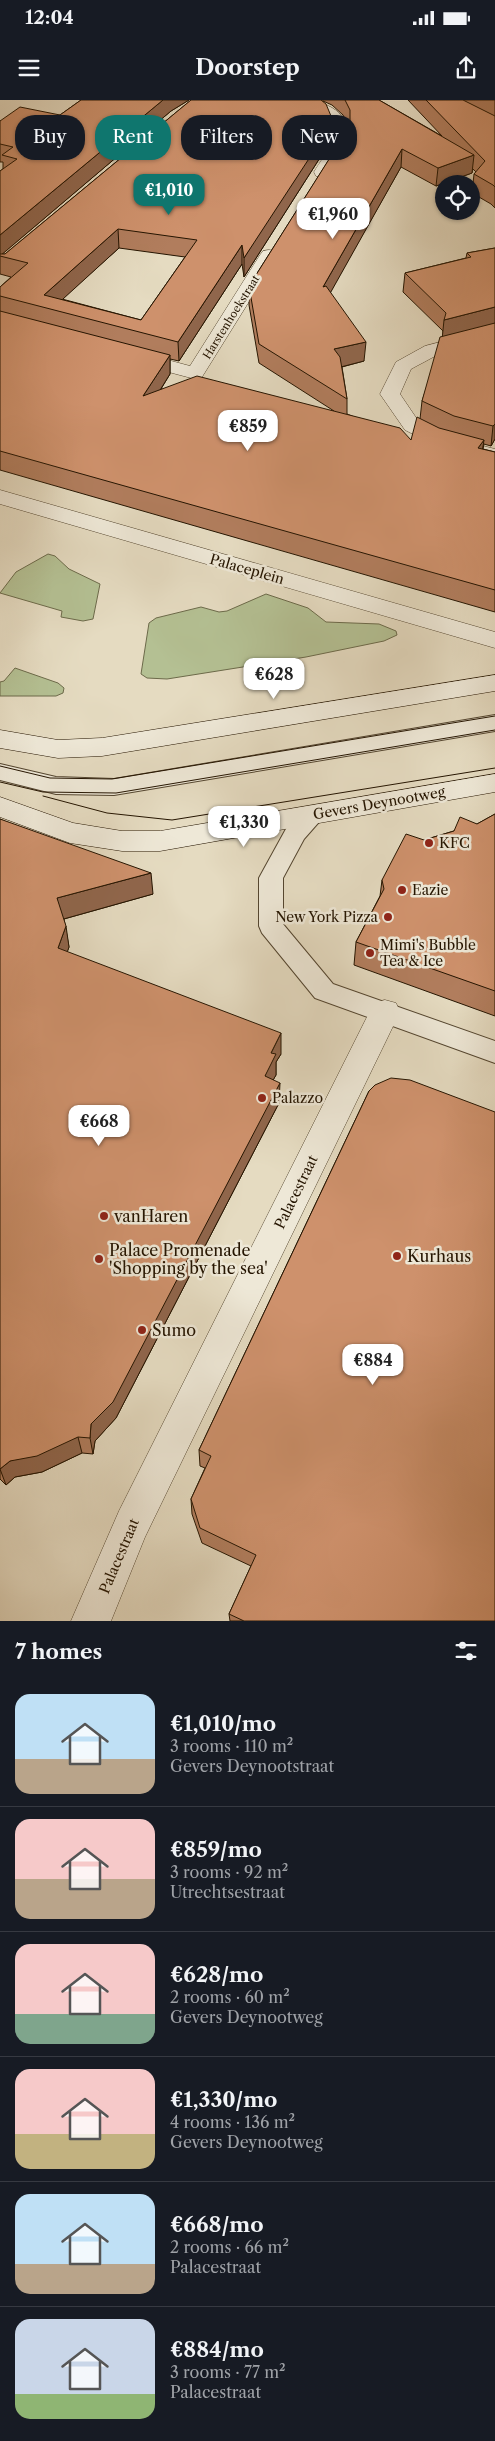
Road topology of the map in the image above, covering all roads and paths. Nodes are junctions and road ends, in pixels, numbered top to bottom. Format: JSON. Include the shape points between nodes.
{"nodes":[{"id":1,"x":297,"y":100,"type":"edge"},
{"id":2,"x":314,"y":184,"type":"edge"},
{"id":3,"x":278,"y":241,"type":"edge"},
{"id":4,"x":495,"y":334,"type":"edge"},
{"id":5,"x":114,"y":352,"type":"edge"},
{"id":6,"x":495,"y":455,"type":"edge"},
{"id":7,"x":0,"y":497,"type":"edge"},
{"id":8,"x":495,"y":640,"type":"edge"},
{"id":9,"x":495,"y":683,"type":"edge"},
{"id":10,"x":495,"y":723,"type":"edge"},
{"id":11,"x":0,"y":739,"type":"edge"},
{"id":12,"x":0,"y":772,"type":"edge"},
{"id":13,"x":495,"y":783,"type":"edge"},
{"id":14,"x":0,"y":807,"type":"edge"},
{"id":15,"x":314,"y":814,"type":"junction"},
{"id":16,"x":385,"y":1012,"type":"junction"},
{"id":17,"x":495,"y":1052,"type":"edge"},
{"id":18,"x":90,"y":1621,"type":"edge"}],
"edges":[{"from":1,"to":2,"type":"street","via":[[324,109],[342,126],[340,142]]},
{"from":3,"to":5,"type":"street","name":"Harstenhoekstraat","via":[[195,373]]},
{"from":4,"to":6,"type":"street","via":[[432,350],[403,366],[390,394],[412,426],[444,442]]},
{"from":7,"to":8,"type":"street","name":"Palaceplein"},
{"from":9,"to":11,"type":"street","via":[[102,747],[58,749]]},
{"from":10,"to":12,"type":"lane","via":[[114,787],[78,789],[44,786]]},
{"from":13,"to":15,"type":"street","name":"Gevers Deynootweg"},
{"from":14,"to":15,"type":"street","name":"Gevers Deynootweg","via":[[70,832],[122,841],[160,841]]},
{"from":15,"to":16,"type":"lane","via":[[295,833],[271,878],[271,926],[324,991]]},
{"from":16,"to":17,"type":"lane"},
{"from":16,"to":18,"type":"street","name":"Palacestraat","via":[[132,1524]]}]}
